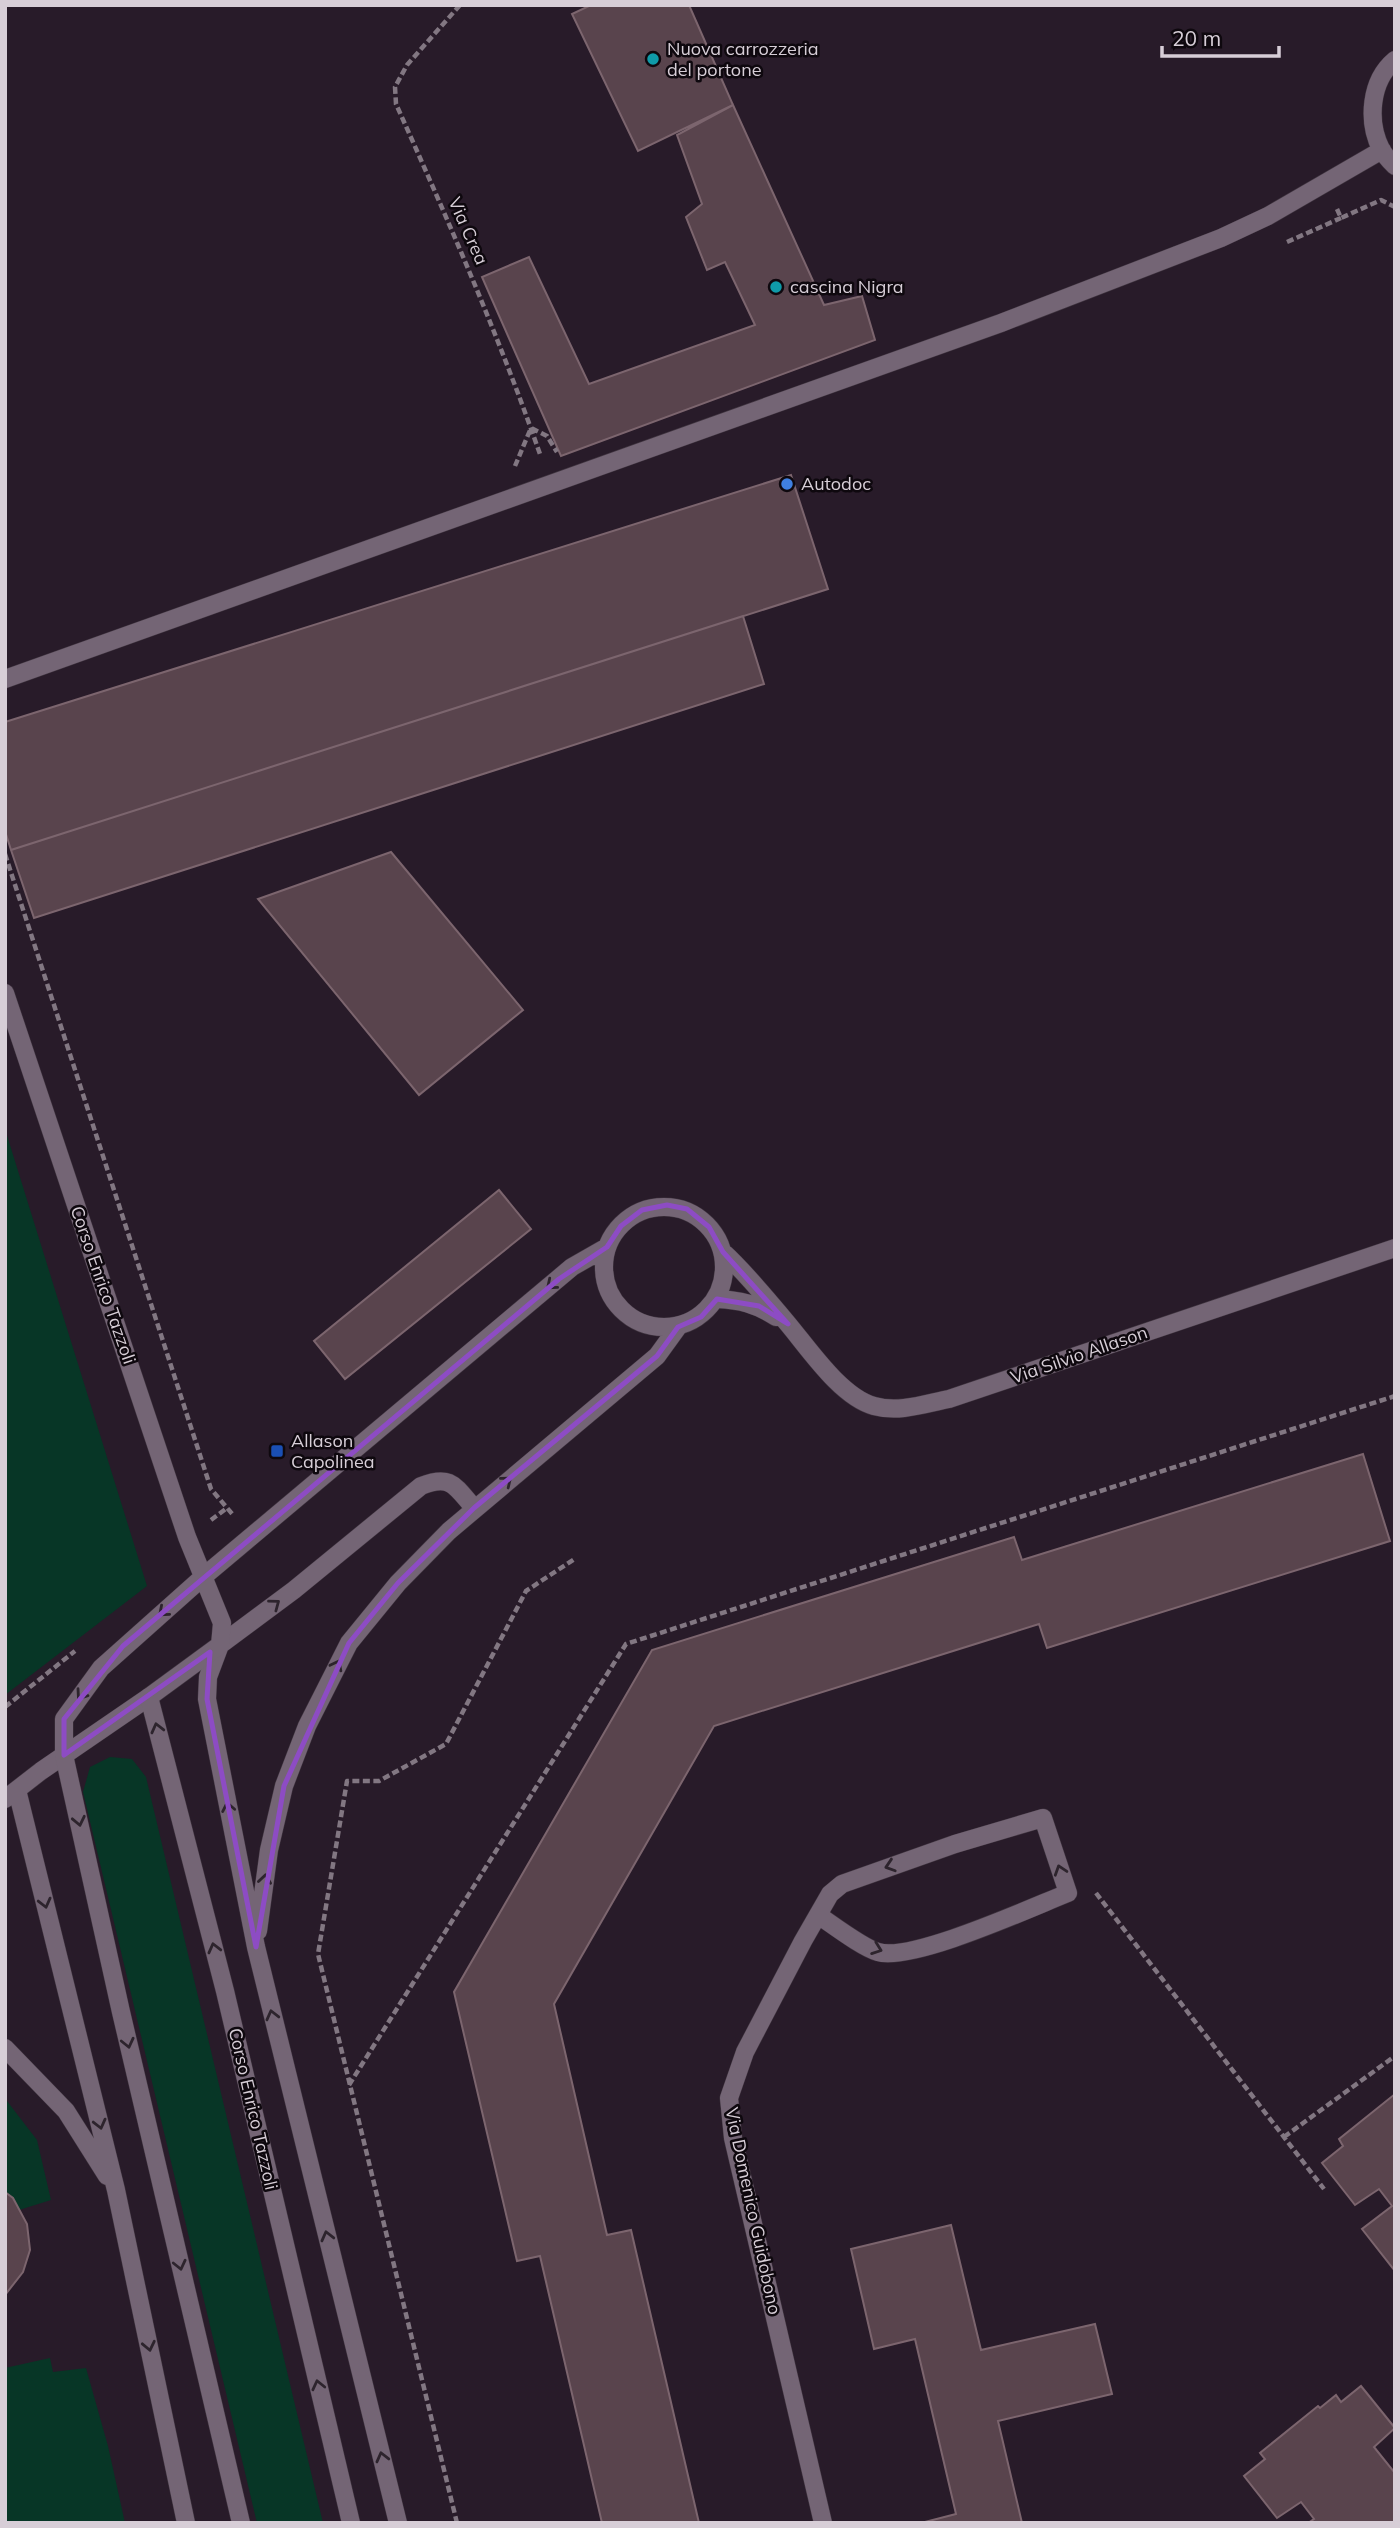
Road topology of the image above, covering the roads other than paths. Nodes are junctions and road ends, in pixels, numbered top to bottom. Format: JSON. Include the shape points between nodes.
{"nodes":[{"id":1,"x":1395,"y":60,"type":"edge"},
{"id":2,"x":1382,"y":150,"type":"junction"},
{"id":3,"x":1395,"y":166,"type":"edge"},
{"id":4,"x":5,"y":679,"type":"edge"},
{"id":5,"x":5,"y":993,"type":"edge"},
{"id":6,"x":607,"y":1247,"type":"junction"},
{"id":7,"x":1395,"y":1248,"type":"edge"},
{"id":8,"x":723,"y":1252,"type":"junction"},
{"id":9,"x":717,"y":1299,"type":"junction"},
{"id":10,"x":788,"y":1324,"type":"junction"},
{"id":11,"x":678,"y":1327,"type":"junction"},
{"id":12,"x":474,"y":1508,"type":"junction"},
{"id":13,"x":203,"y":1577,"type":"junction"},
{"id":14,"x":220,"y":1645,"type":"junction"},
{"id":15,"x":149,"y":1697,"type":"junction"},
{"id":16,"x":64,"y":1755,"type":"junction"},
{"id":17,"x":11,"y":1794,"type":"edge"},
{"id":18,"x":818,"y":1915,"type":"junction"},
{"id":19,"x":256,"y":1947,"type":"junction"},
{"id":20,"x":5,"y":2048,"type":"edge"},
{"id":21,"x":116,"y":2190,"type":"junction"},
{"id":22,"x":186,"y":2523,"type":"edge"},
{"id":23,"x":241,"y":2523,"type":"edge"},
{"id":24,"x":351,"y":2523,"type":"edge"},
{"id":25,"x":398,"y":2523,"type":"edge"},
{"id":26,"x":823,"y":2523,"type":"edge"}],
"edges":[{"from":1,"to":2,"type":"street","via":[[1378,83],[1372,105],[1373,129]]},
{"from":2,"to":3,"type":"street"},
{"from":2,"to":4,"type":"street","via":[[1221,238],[1001,323]]},
{"from":5,"to":13,"type":"street","name":"Corso Enrico Tazzoli"},
{"from":6,"to":8,"type":"street","via":[[621,1226],[642,1210],[667,1205],[687,1209],[709,1227]]},
{"from":6,"to":11,"type":"street","via":[[603,1270],[608,1291],[622,1312],[648,1326]]},
{"from":6,"to":13,"type":"street","one_way":true,"via":[[572,1267]]},
{"from":7,"to":10,"type":"street","name":"Via Silvio Allason","via":[[949,1399],[911,1407],[871,1405],[849,1391]]},
{"from":8,"to":9,"type":"street","via":[[724,1278]]},
{"from":8,"to":10,"type":"street","name":"Via Silvio Allason"},
{"from":9,"to":10,"type":"street","name":"Via Silvio Allason","via":[[741,1300]]},
{"from":9,"to":11,"type":"street","via":[[701,1317]]},
{"from":12,"to":11,"type":"street","name":"Corso Enrico Tazzoli","one_way":true,"via":[[657,1356]]},
{"from":14,"to":12,"type":"street","one_way":true,"via":[[422,1486],[437,1480],[450,1483]]},
{"from":19,"to":12,"type":"street","name":"Corso Enrico Tazzoli","one_way":true,"via":[[269,1850],[284,1786],[334,1671],[349,1643],[398,1583]]},
{"from":13,"to":14,"type":"street","name":"Corso Enrico Tazzoli","via":[[222,1623]]},
{"from":13,"to":16,"type":"street","one_way":true,"via":[[108,1661],[82,1692],[64,1720]]},
{"from":14,"to":15,"type":"street"},
{"from":19,"to":14,"type":"street","name":"Corso Enrico Tazzoli","one_way":true,"via":[[207,1699],[208,1677]]},
{"from":15,"to":16,"type":"street"},
{"from":24,"to":15,"type":"street","name":"Corso Enrico Tazzoli","one_way":true,"via":[[225,1990]]},
{"from":16,"to":17,"type":"street"},
{"from":16,"to":23,"type":"street","one_way":true},
{"from":17,"to":21,"type":"street","one_way":true},
{"from":18,"to":18,"type":"street","name":"Via Domenico Guidobono","one_way":true,"via":[[876,1952],[905,1953],[1068,1893],[1044,1818],[856,1877],[830,1894]]},
{"from":18,"to":26,"type":"street","name":"Via Domenico Guidobono","via":[[745,2052],[729,2098],[733,2138]]},
{"from":25,"to":19,"type":"street","name":"Corso Enrico Tazzoli","one_way":true},
{"from":20,"to":21,"type":"street","via":[[66,2111]]},
{"from":21,"to":22,"type":"street","one_way":true}]}
